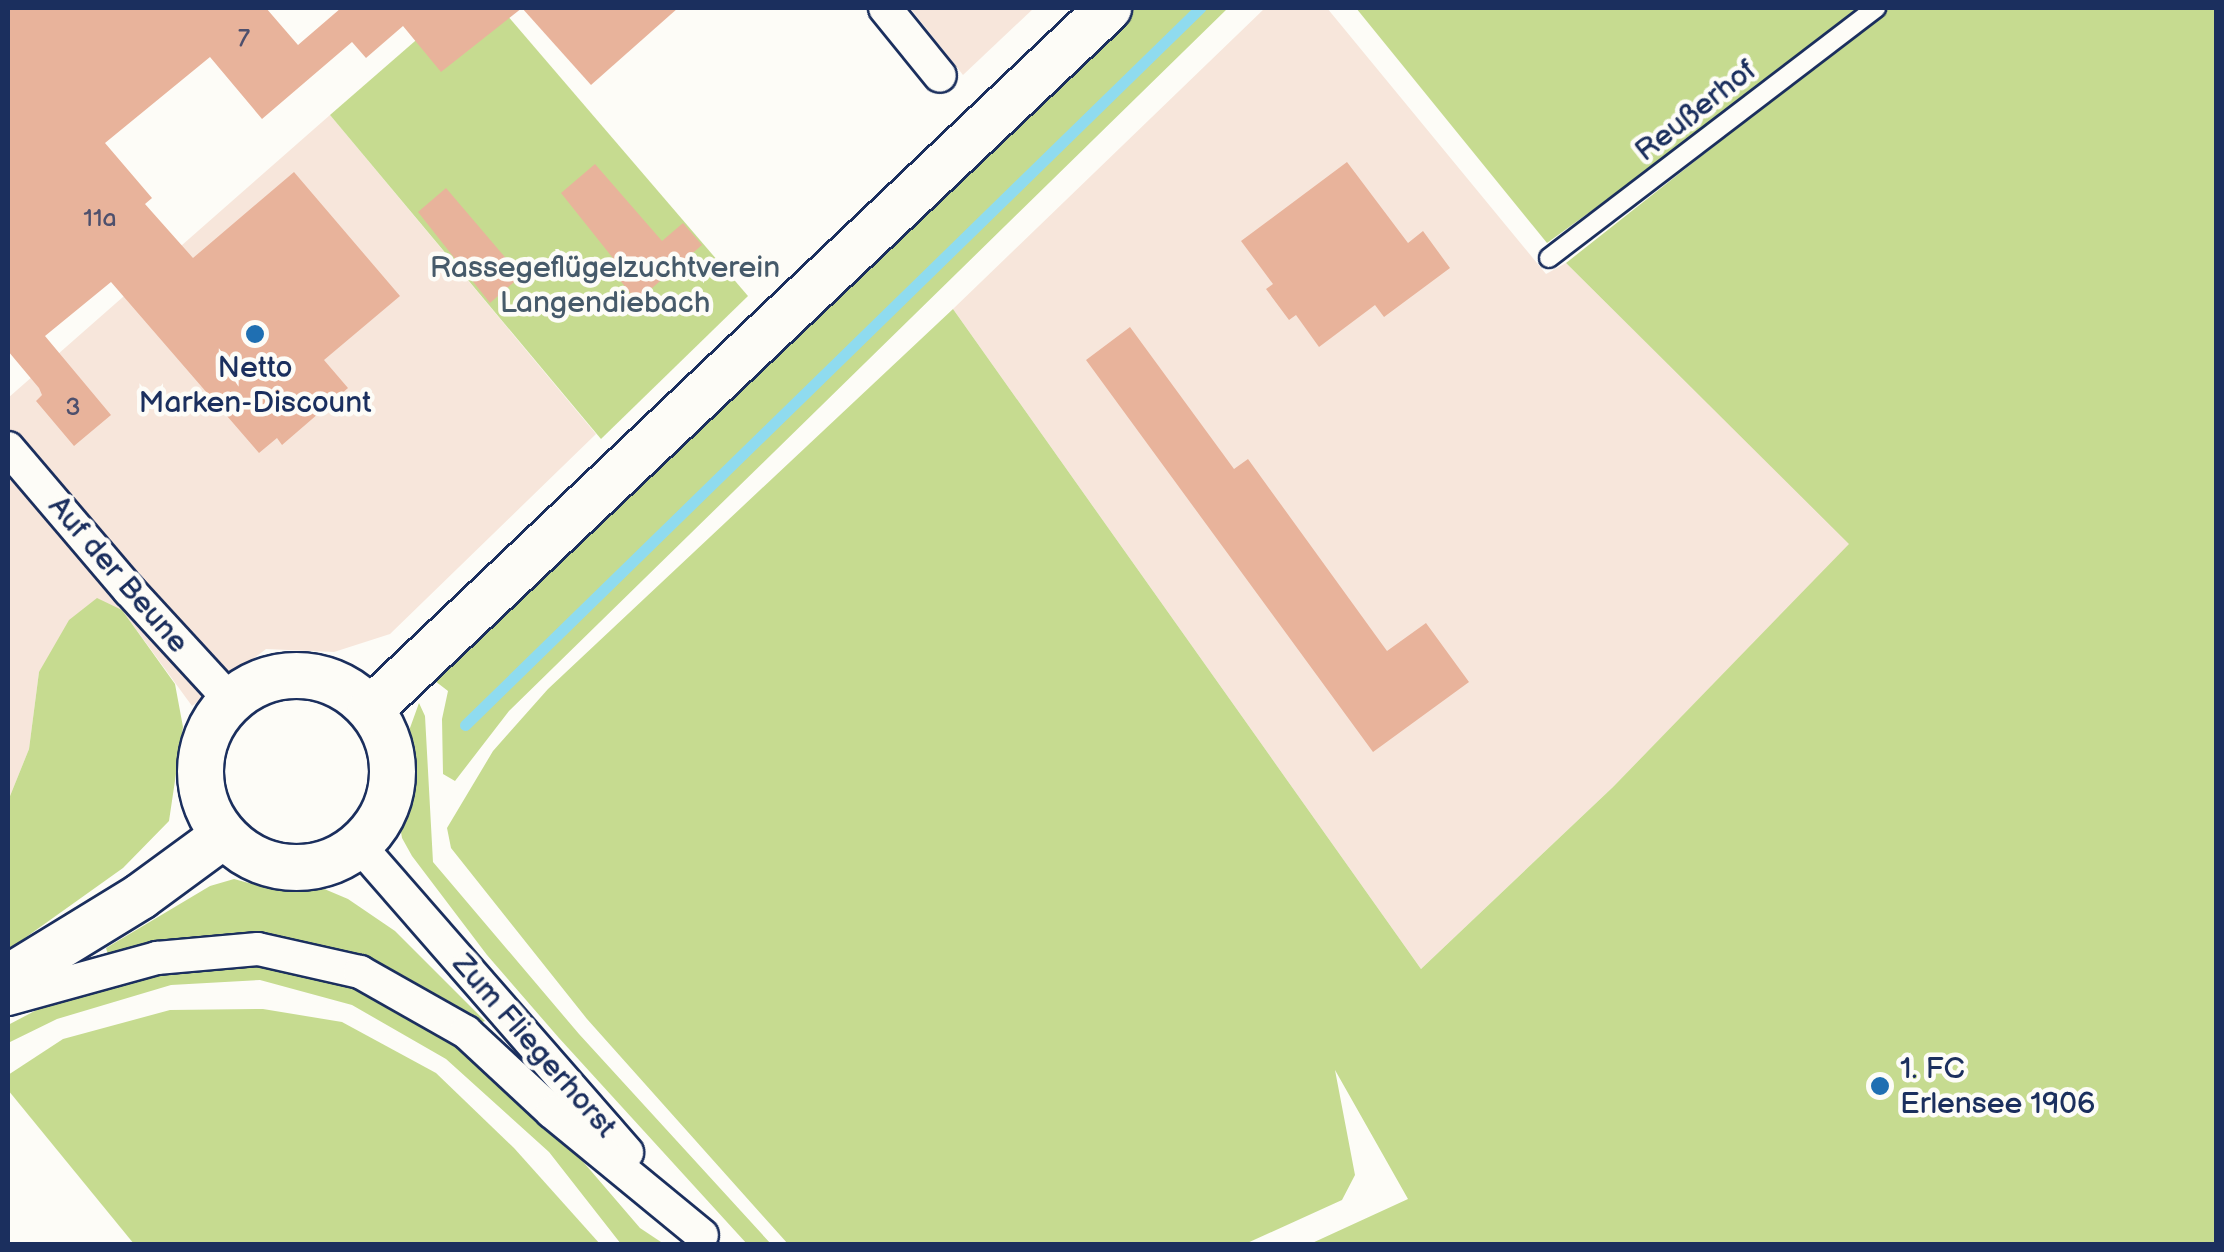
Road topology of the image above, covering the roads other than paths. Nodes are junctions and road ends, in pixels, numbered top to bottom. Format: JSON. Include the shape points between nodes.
{"nodes":[{"id":1,"x":884,"y":8,"type":"edge"},
{"id":2,"x":1108,"y":8,"type":"edge"},
{"id":3,"x":1876,"y":8,"type":"edge"},
{"id":4,"x":940,"y":76,"type":"dead end"},
{"id":5,"x":1550,"y":258,"type":"dead end"},
{"id":6,"x":8,"y":448,"type":"edge"},
{"id":7,"x":230,"y":700,"type":"junction"},
{"id":8,"x":370,"y":709,"type":"junction"},
{"id":9,"x":223,"y":835,"type":"junction"},
{"id":10,"x":359,"y":845,"type":"junction"},
{"id":11,"x":8,"y":977,"type":"edge"},
{"id":12,"x":8,"y":999,"type":"edge"},
{"id":13,"x":706,"y":1240,"type":"edge"}],
"edges":[{"from":1,"to":4,"type":"street"},
{"from":2,"to":8,"type":"main road"},
{"from":3,"to":5,"type":"lane","name":"Reußerhof"},
{"from":6,"to":7,"type":"street","name":"Auf der Beune"},
{"from":7,"to":8,"type":"main road","via":[[256,682],[286,674],[317,676],[346,688]]},
{"from":7,"to":9,"type":"main road","via":[[212,723],[200,766],[207,810]]},
{"from":8,"to":10,"type":"main road","via":[[389,749],[390,794]]},
{"from":9,"to":10,"type":"main road","via":[[246,854],[289,866],[333,860]]},
{"from":9,"to":11,"type":"main road","via":[[140,896]]},
{"from":10,"to":13,"type":"street","name":"Zum Fliegerhorst"},
{"from":12,"to":13,"type":"street","via":[[157,958],[241,951],[360,972],[466,1032]]}]}
